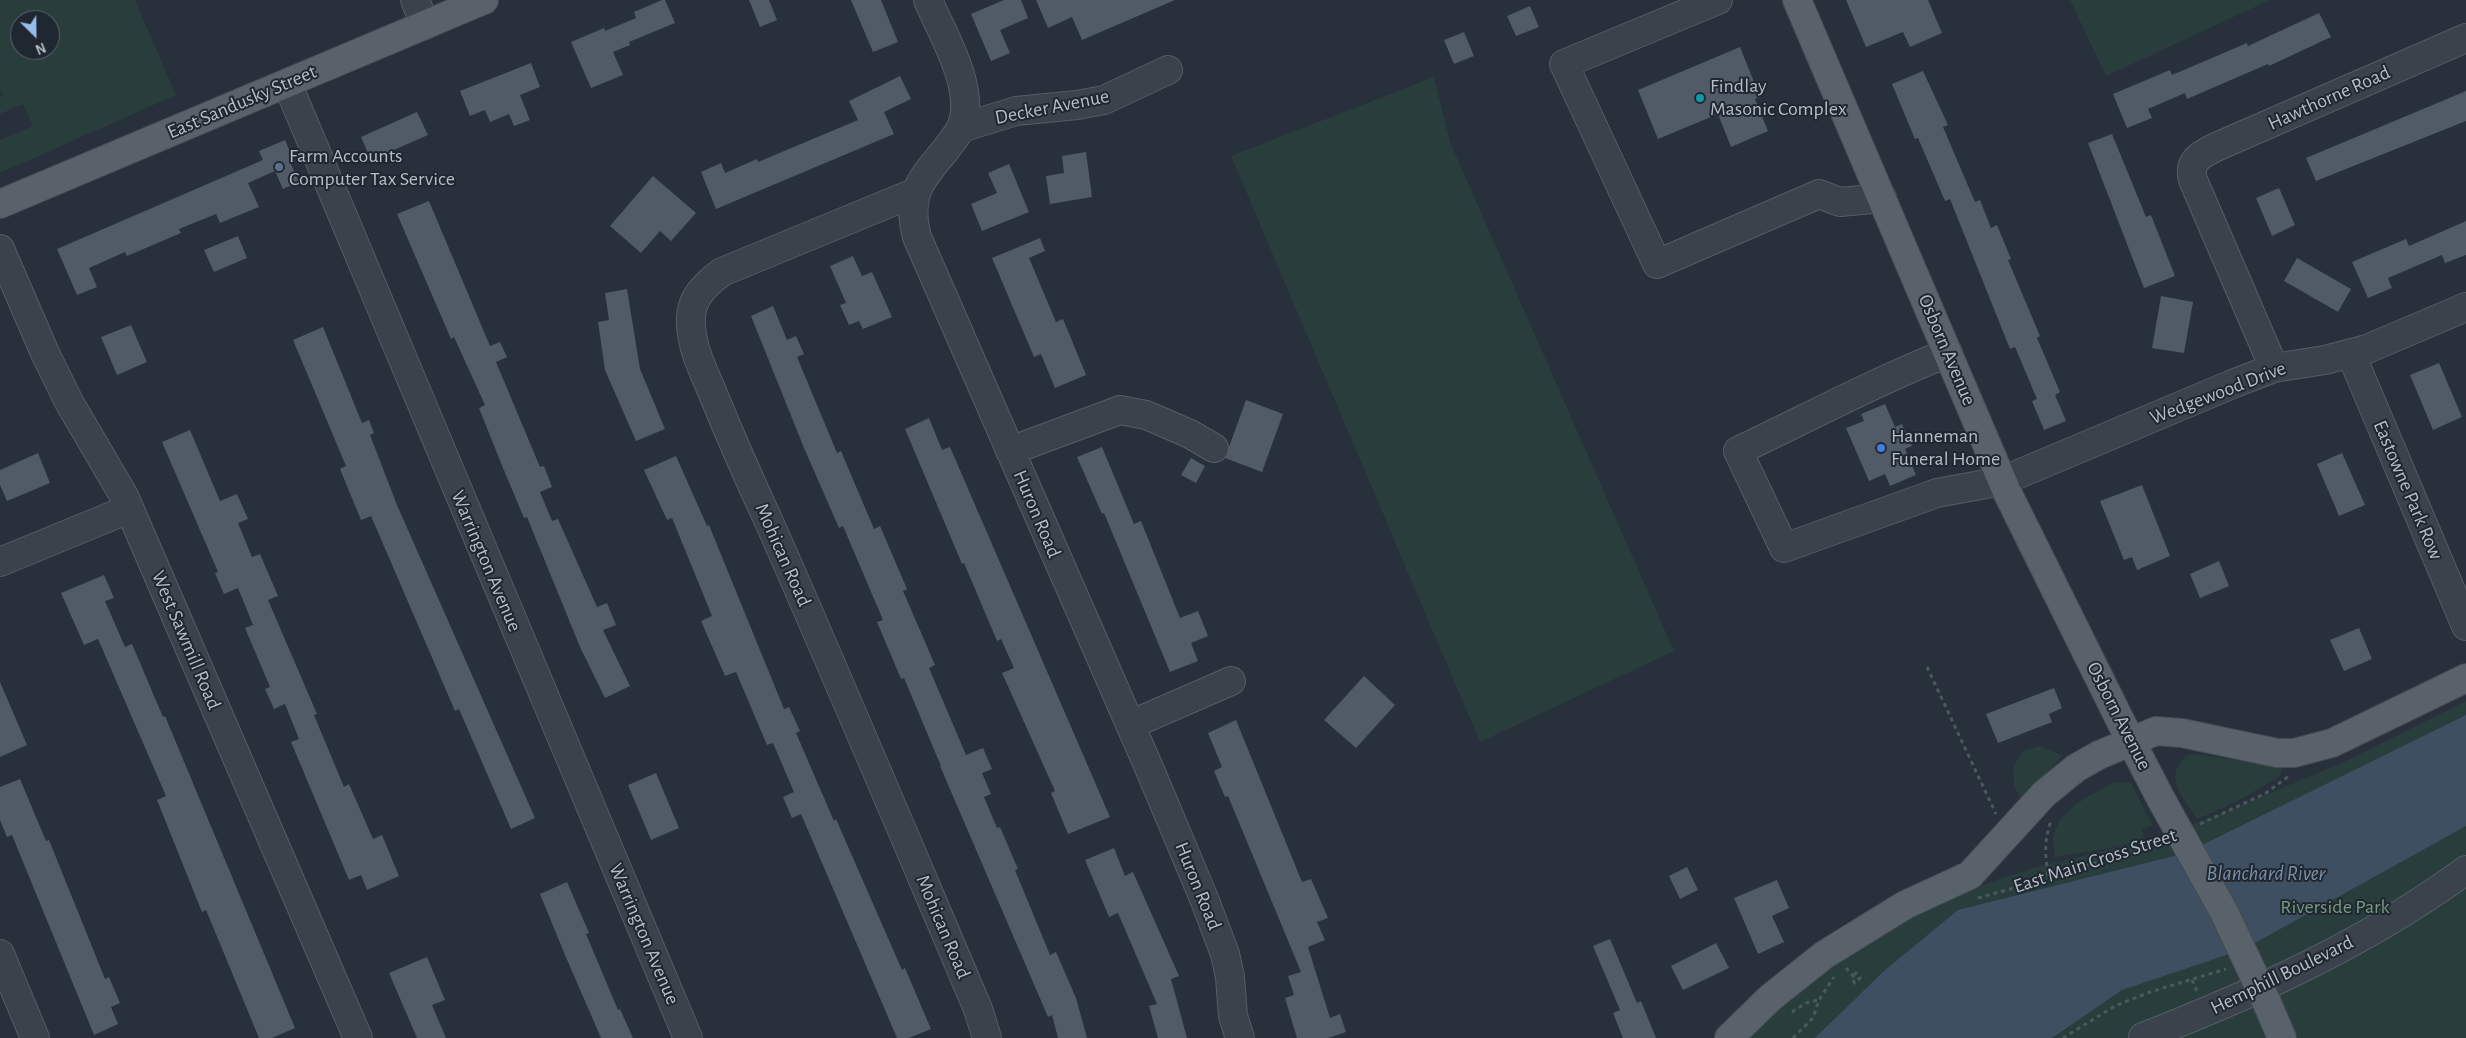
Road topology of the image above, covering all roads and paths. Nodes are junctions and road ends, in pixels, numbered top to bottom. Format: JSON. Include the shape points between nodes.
{"nodes":[{"id":1,"x":415,"y":0,"type":"edge"},
{"id":2,"x":484,"y":0,"type":"edge"},
{"id":3,"x":928,"y":0,"type":"edge"},
{"id":4,"x":1718,"y":0,"type":"edge"},
{"id":5,"x":1797,"y":0,"type":"edge"},
{"id":6,"x":425,"y":25,"type":"junction"},
{"id":7,"x":2466,"y":38,"type":"edge"},
{"id":8,"x":1168,"y":70,"type":"dead end"},
{"id":9,"x":287,"y":83,"type":"junction"},
{"id":10,"x":961,"y":128,"type":"junction"},
{"id":11,"x":916,"y":192,"type":"junction"},
{"id":12,"x":1882,"y":198,"type":"junction"},
{"id":13,"x":0,"y":204,"type":"edge"},
{"id":14,"x":0,"y":249,"type":"edge"},
{"id":15,"x":2466,"y":307,"type":"edge"},
{"id":16,"x":1948,"y":353,"type":"junction"},
{"id":17,"x":2351,"y":354,"type":"junction"},
{"id":18,"x":2274,"y":368,"type":"junction"},
{"id":19,"x":1214,"y":448,"type":"dead end"},
{"id":20,"x":1010,"y":451,"type":"junction"},
{"id":21,"x":2002,"y":481,"type":"junction"},
{"id":22,"x":129,"y":508,"type":"junction"},
{"id":23,"x":0,"y":562,"type":"edge"},
{"id":24,"x":2466,"y":626,"type":"edge"},
{"id":25,"x":1927,"y":667,"type":"dead end"},
{"id":26,"x":2466,"y":678,"type":"edge"},
{"id":27,"x":1231,"y":681,"type":"dead end"},
{"id":28,"x":1130,"y":724,"type":"junction"},
{"id":29,"x":2131,"y":741,"type":"junction"},
{"id":30,"x":2294,"y":753,"type":"junction"},
{"id":31,"x":2053,"y":816,"type":"dead end"},
{"id":32,"x":2197,"y":826,"type":"dead end"},
{"id":33,"x":2008,"y":833,"type":"junction"},
{"id":34,"x":2163,"y":841,"type":"dead end"},
{"id":35,"x":2466,"y":870,"type":"edge"},
{"id":36,"x":2048,"y":874,"type":"junction"},
{"id":37,"x":1972,"y":900,"type":"dead end"},
{"id":38,"x":2,"y":962,"type":"edge"},
{"id":39,"x":1852,"y":963,"type":"dead end"},
{"id":40,"x":1846,"y":968,"type":"junction"},
{"id":41,"x":2228,"y":968,"type":"dead end"},
{"id":42,"x":1853,"y":976,"type":"dead end"},
{"id":43,"x":1819,"y":1000,"type":"junction"},
{"id":44,"x":1792,"y":1012,"type":"dead end"},
{"id":45,"x":2143,"y":1037,"type":"edge"},
{"id":46,"x":35,"y":1038,"type":"edge"},
{"id":47,"x":358,"y":1038,"type":"edge"},
{"id":48,"x":688,"y":1038,"type":"edge"},
{"id":49,"x":987,"y":1038,"type":"edge"},
{"id":50,"x":1240,"y":1038,"type":"edge"},
{"id":51,"x":1729,"y":1038,"type":"edge"},
{"id":52,"x":1793,"y":1038,"type":"edge"},
{"id":53,"x":2062,"y":1038,"type":"edge"},
{"id":54,"x":2282,"y":1038,"type":"edge"}],
"edges":[{"from":1,"to":6,"type":"street"},
{"from":2,"to":6,"type":"main road","name":"East Sandusky Street"},
{"from":3,"to":10,"type":"street","name":"Huron Road","via":[[965,92],[965,118]]},
{"from":4,"to":12,"type":"street","via":[[1564,64],[1657,264],[1819,194],[1840,202]]},
{"from":5,"to":12,"type":"main road","name":"Osborn Avenue"},
{"from":6,"to":9,"type":"main road","name":"East Sandusky Street"},
{"from":7,"to":18,"type":"street","name":"Hawthorne Road","via":[[2216,147],[2194,161],[2193,180]]},
{"from":8,"to":10,"type":"street","name":"Decker Avenue","via":[[1104,100],[1016,111]]},
{"from":9,"to":13,"type":"main road","name":"East Sandusky Street"},
{"from":9,"to":48,"type":"street","name":"Warrington Avenue"},
{"from":10,"to":11,"type":"street","name":"Huron Road","via":[[926,173]]},
{"from":11,"to":20,"type":"street","name":"Huron Road","via":[[912,211],[917,237]]},
{"from":11,"to":49,"type":"street","name":"Mohican Road","via":[[722,272],[697,294],[690,322],[695,349],[742,463],[858,725],[978,1008]]},
{"from":12,"to":16,"type":"main road","name":"Osborn Avenue"},
{"from":14,"to":22,"type":"street","name":"West Sawmill Road","via":[[65,394]]},
{"from":15,"to":17,"type":"street","name":"Wedgewood Drive"},
{"from":16,"to":21,"type":"main road","name":"Osborn Avenue"},
{"from":16,"to":21,"type":"street","name":"Wedgewood Drive","via":[[1903,371],[1738,451],[1784,548],[1937,493]]},
{"from":17,"to":18,"type":"street","name":"Wedgewood Drive"},
{"from":17,"to":24,"type":"street","name":"Eastowne Park Row"},
{"from":18,"to":21,"type":"street","name":"Wedgewood Drive"},
{"from":19,"to":20,"type":"street","via":[[1146,415],[1120,410]]},
{"from":20,"to":28,"type":"street","name":"Huron Road"},
{"from":21,"to":29,"type":"main road","name":"Osborn Avenue"},
{"from":22,"to":23,"type":"street"},
{"from":22,"to":47,"type":"street","name":"West Sawmill Road"},
{"from":25,"to":33,"type":"path","via":[[1998,819]]},
{"from":26,"to":30,"type":"main road","name":"East Main Cross Street","via":[[2332,743]]},
{"from":27,"to":28,"type":"street"},
{"from":28,"to":50,"type":"street","name":"Huron Road","via":[[1224,954]]},
{"from":29,"to":30,"type":"main road","name":"East Main Cross Street","via":[[2156,731],[2169,731],[2277,753]]},
{"from":29,"to":33,"type":"main road","name":"East Main Cross Street","via":[[2099,755],[2063,777]]},
{"from":29,"to":54,"type":"main road","name":"Osborn Avenue","bridge":true,"via":[[2224,912]]},
{"from":30,"to":32,"type":"path","name":"East Main Cross Street","via":[[2293,771],[2280,784]]},
{"from":31,"to":36,"type":"path","via":[[2044,854]]},
{"from":33,"to":51,"type":"main road","name":"East Main Cross Street","via":[[1970,875],[1905,905],[1824,955],[1770,998]]},
{"from":34,"to":36,"type":"path","name":"East Main Cross Street","via":[[2113,859]]},
{"from":35,"to":45,"type":"street","name":"Hemphill Boulevard","via":[[2434,894],[2324,957],[2270,984]]},
{"from":36,"to":37,"type":"path","name":"East Main Cross Street","via":[[2025,885]]},
{"from":38,"to":46,"type":"street"},
{"from":39,"to":40,"type":"path"},
{"from":40,"to":42,"type":"path"},
{"from":40,"to":43,"type":"path","via":[[1835,976]]},
{"from":41,"to":53,"type":"path","via":[[2115,1006]]},
{"from":43,"to":44,"type":"path","via":[[1806,1003]]},
{"from":43,"to":52,"type":"path","via":[[1813,1018]]}]}
